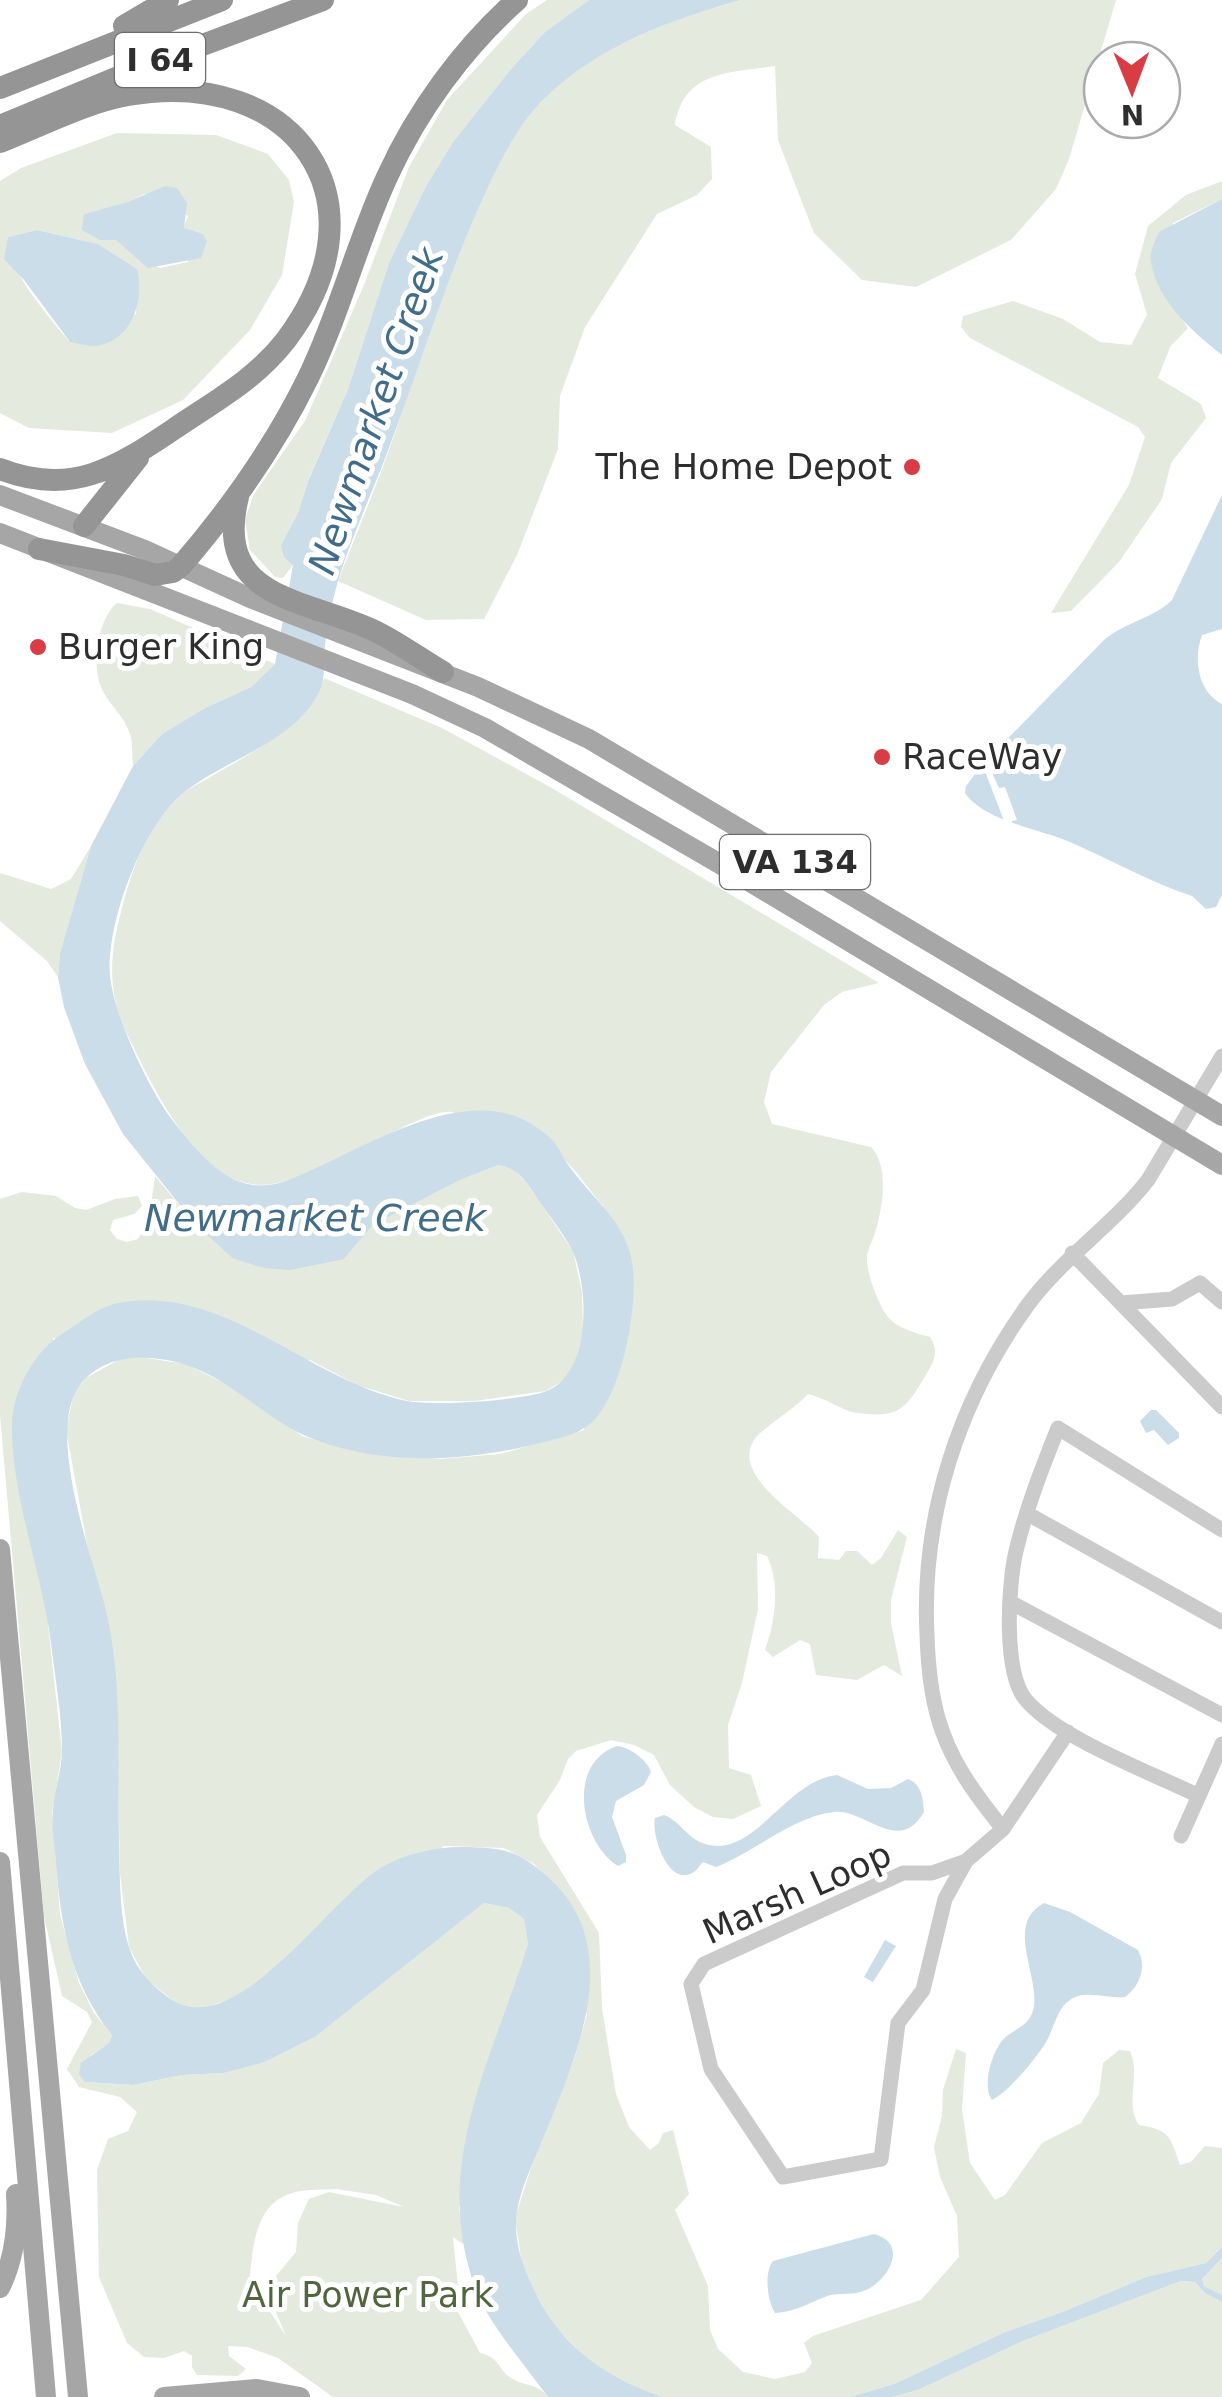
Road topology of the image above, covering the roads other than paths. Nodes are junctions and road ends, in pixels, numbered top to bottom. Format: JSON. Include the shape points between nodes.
{"nodes":[{"id":1,"x":168,"y":0,"type":"edge"},
{"id":2,"x":222,"y":0,"type":"edge"},
{"id":3,"x":322,"y":0,"type":"edge"},
{"id":4,"x":517,"y":0,"type":"edge"},
{"id":5,"x":70,"y":59,"type":"junction"},
{"id":6,"x":0,"y":88,"type":"edge"},
{"id":7,"x":0,"y":126,"type":"edge"},
{"id":8,"x":0,"y":142,"type":"edge"},
{"id":9,"x":143,"y":452,"type":"junction"},
{"id":10,"x":0,"y":469,"type":"edge"},
{"id":11,"x":239,"y":492,"type":"junction"},
{"id":12,"x":0,"y":494,"type":"edge"},
{"id":13,"x":84,"y":526,"type":"junction"},
{"id":14,"x":0,"y":533,"type":"edge"},
{"id":15,"x":39,"y":548,"type":"junction"},
{"id":16,"x":182,"y":566,"type":"junction"},
{"id":17,"x":276,"y":600,"type":"junction"},
{"id":18,"x":443,"y":672,"type":"joint"},
{"id":19,"x":1222,"y":1056,"type":"edge"},
{"id":20,"x":1194,"y":1100,"type":"junction"},
{"id":21,"x":1222,"y":1116,"type":"edge"},
{"id":22,"x":1173,"y":1136,"type":"junction"},
{"id":23,"x":1222,"y":1165,"type":"edge"},
{"id":24,"x":1072,"y":1253,"type":"junction"},
{"id":25,"x":1222,"y":1302,"type":"edge"},
{"id":26,"x":1121,"y":1303,"type":"junction"},
{"id":27,"x":1222,"y":1407,"type":"edge"},
{"id":28,"x":1028,"y":1514,"type":"junction"},
{"id":29,"x":1222,"y":1530,"type":"edge"},
{"id":30,"x":0,"y":1549,"type":"edge"},
{"id":31,"x":1012,"y":1603,"type":"junction"},
{"id":32,"x":1222,"y":1622,"type":"edge"},
{"id":33,"x":1222,"y":1714,"type":"edge"},
{"id":34,"x":1068,"y":1732,"type":"junction"},
{"id":35,"x":1222,"y":1744,"type":"edge"},
{"id":36,"x":1198,"y":1796,"type":"junction"},
{"id":37,"x":1004,"y":1829,"type":"junction"},
{"id":38,"x":1181,"y":1836,"type":"dead end"},
{"id":39,"x":966,"y":1861,"type":"junction"},
{"id":40,"x":0,"y":1862,"type":"edge"},
{"id":41,"x":14,"y":2018,"type":"junction"},
{"id":42,"x":0,"y":2288,"type":"edge"},
{"id":43,"x":213,"y":2394,"type":"edge"},
{"id":44,"x":46,"y":2397,"type":"edge"},
{"id":45,"x":78,"y":2397,"type":"edge"},
{"id":46,"x":164,"y":2397,"type":"edge"},
{"id":47,"x":300,"y":2397,"type":"edge"}],
"edges":[{"from":1,"to":5,"type":"highway"},
{"from":2,"to":5,"type":"highway","number":"I 64"},
{"from":3,"to":7,"type":"highway","number":"I 64"},
{"from":4,"to":11,"type":"highway","via":[[428,101],[387,176],[308,378]]},
{"from":5,"to":6,"type":"highway","number":"I 64"},
{"from":8,"to":9,"type":"highway","via":[[105,100],[187,92],[269,114],[291,130],[319,171],[327,197],[326,252],[296,325],[242,386]]},
{"from":9,"to":10,"type":"highway","via":[[100,473],[60,482]]},
{"from":9,"to":13,"type":"highway"},
{"from":11,"to":16,"type":"highway"},
{"from":11,"to":17,"type":"highway","via":[[232,518],[235,550],[248,576]]},
{"from":12,"to":13,"type":"main road"},
{"from":13,"to":16,"type":"main road"},
{"from":14,"to":15,"type":"main road","number":"VA 134"},
{"from":15,"to":16,"type":"highway","via":[[155,575]]},
{"from":15,"to":22,"type":"main road","number":"VA 134","via":[[412,694],[534,756]]},
{"from":16,"to":17,"type":"main road"},
{"from":17,"to":18,"type":"highway","via":[[355,631],[377,632]]},
{"from":18,"to":20,"type":"main road","number":"VA 134","via":[[589,739]]},
{"from":19,"to":20,"type":"street"},
{"from":20,"to":21,"type":"main road","number":"VA 134"},
{"from":20,"to":22,"type":"street"},
{"from":22,"to":23,"type":"main road","number":"VA 134"},
{"from":22,"to":24,"type":"street","via":[[1134,1198]]},
{"from":24,"to":26,"type":"street"},
{"from":24,"to":37,"type":"street","via":[[1028,1306],[968,1412],[938,1498],[929,1551],[926,1636],[938,1717],[969,1784]]},
{"from":25,"to":26,"type":"street","via":[[1200,1284],[1172,1299]]},
{"from":26,"to":27,"type":"street"},
{"from":28,"to":29,"type":"street","via":[[1058,1428]]},
{"from":28,"to":31,"type":"street","via":[[1015,1554]]},
{"from":28,"to":32,"type":"street"},
{"from":30,"to":45,"type":"main road"},
{"from":31,"to":33,"type":"street"},
{"from":31,"to":34,"type":"street","via":[[1015,1685]]},
{"from":34,"to":36,"type":"street"},
{"from":34,"to":37,"type":"street","name":"Marsh Loop"},
{"from":35,"to":36,"type":"street"},
{"from":36,"to":38,"type":"street"},
{"from":37,"to":39,"type":"street","name":"Marsh Loop"},
{"from":39,"to":39,"type":"street","name":"Marsh Loop","via":[[945,1899],[924,1990],[898,2023],[882,2159],[783,2176],[710,2069],[691,1984],[704,1964],[902,1873],[932,1873]]},
{"from":40,"to":41,"type":"main road"},
{"from":41,"to":42,"type":"main road","via":[[7,2078],[17,2216]]},
{"from":41,"to":44,"type":"main road"},
{"from":43,"to":46,"type":"main road"},
{"from":43,"to":47,"type":"main road","via":[[257,2389]]}]}
